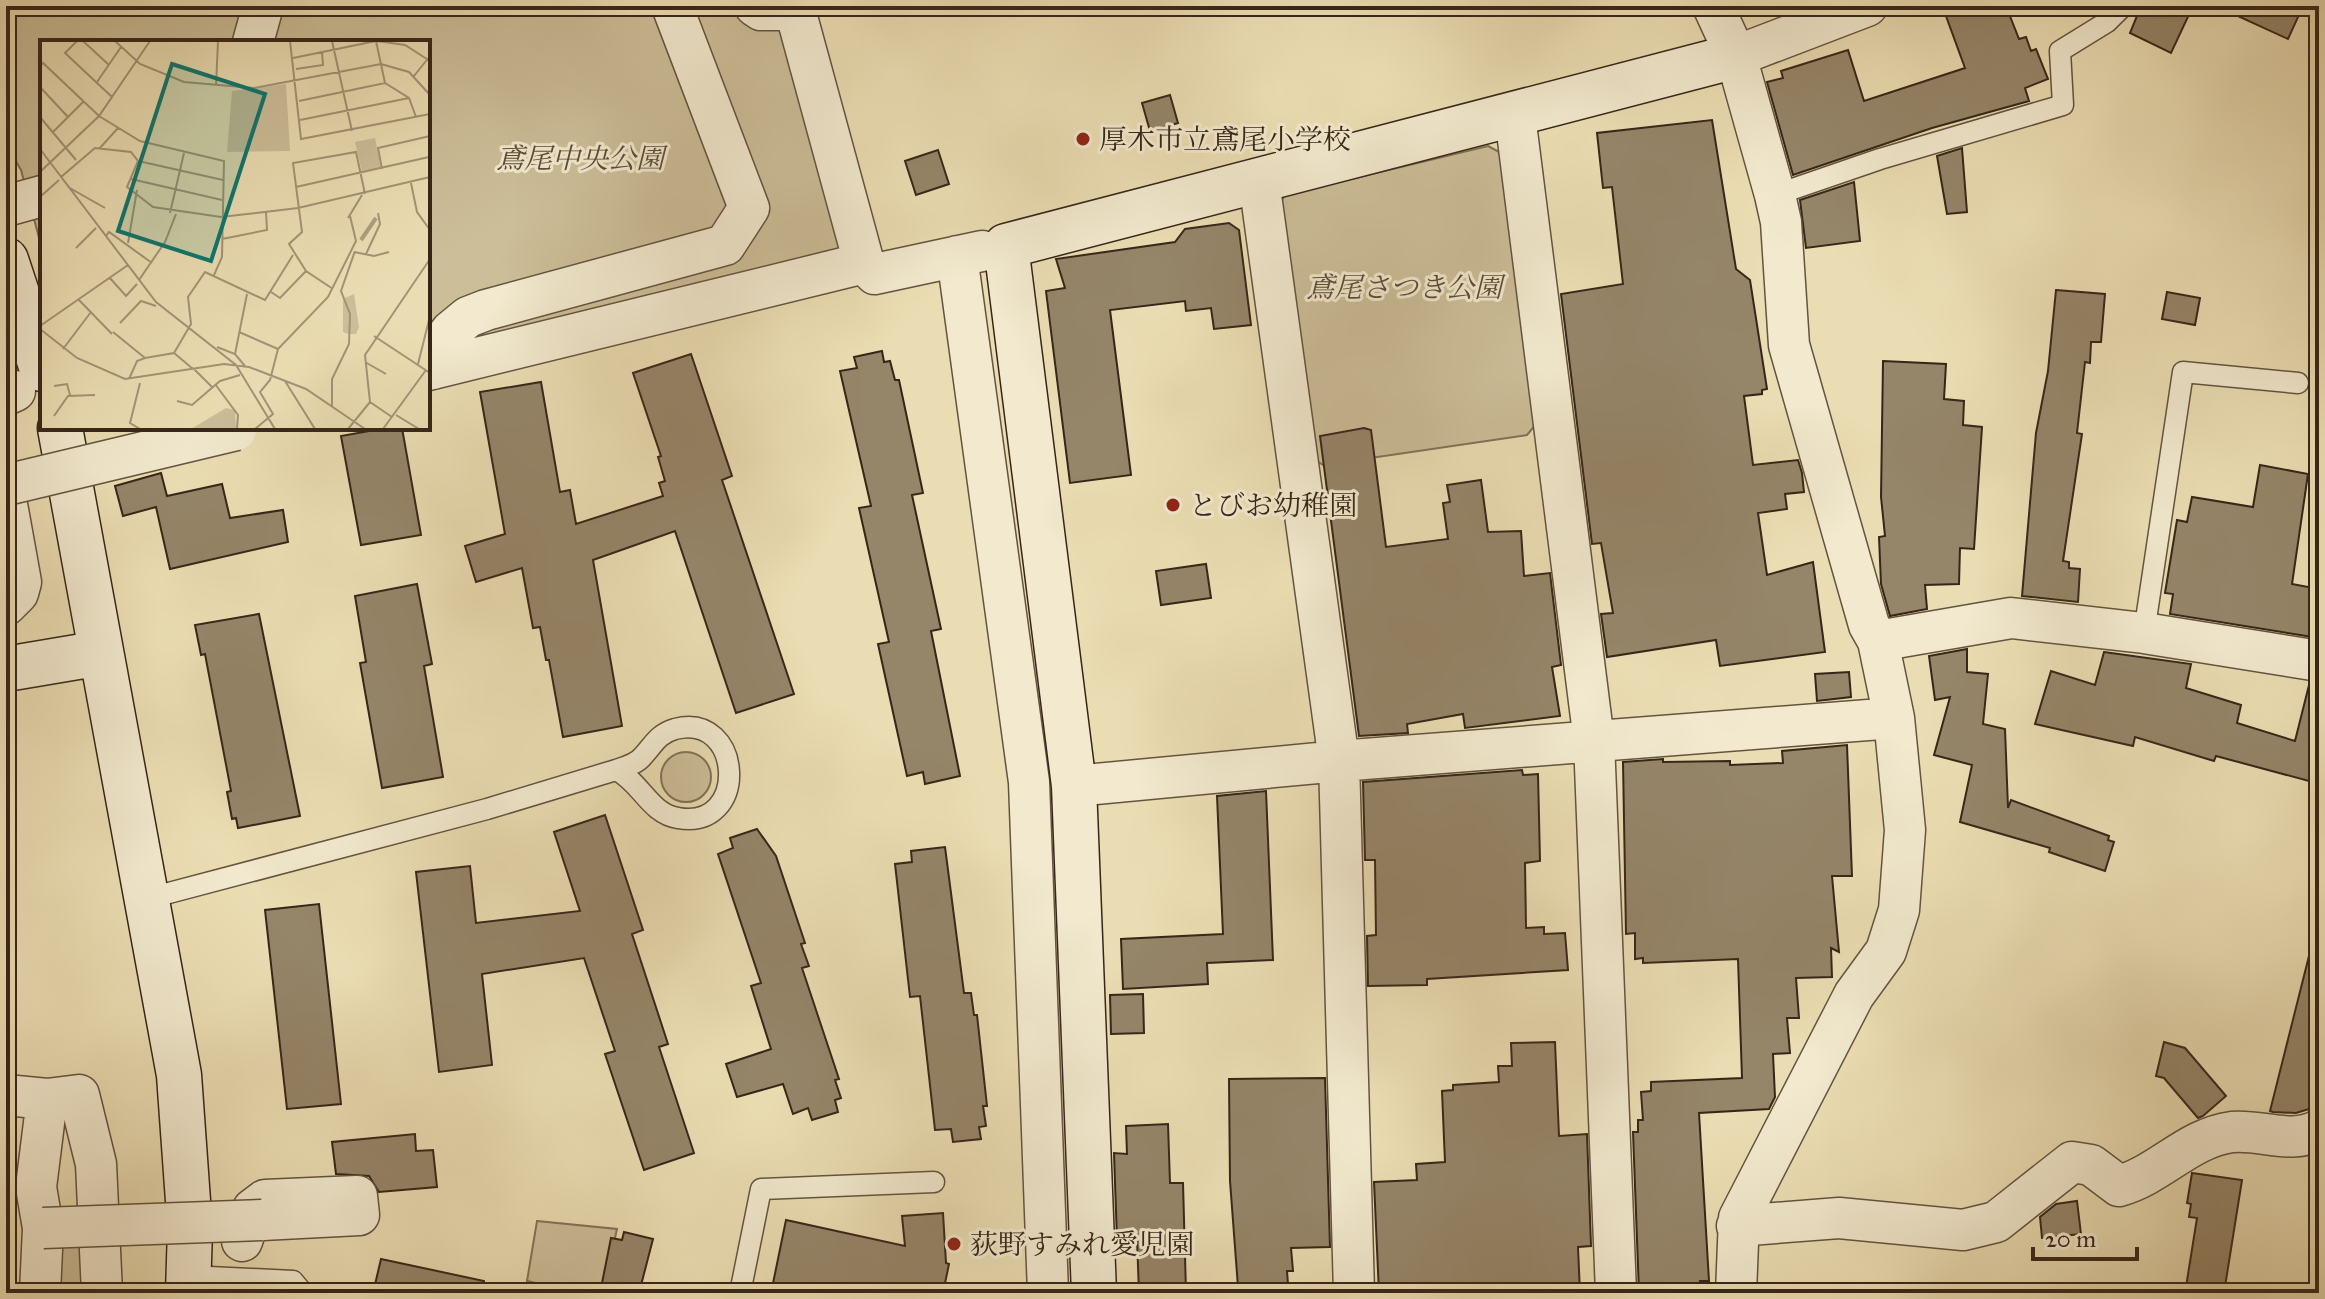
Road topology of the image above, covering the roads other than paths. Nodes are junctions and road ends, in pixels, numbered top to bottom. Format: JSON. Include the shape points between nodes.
{"nodes":[{"id":1,"x":263,"y":6,"type":"edge"},
{"id":2,"x":672,"y":6,"type":"edge"},
{"id":3,"x":755,"y":6,"type":"edge"},
{"id":4,"x":1713,"y":6,"type":"edge"},
{"id":5,"x":1867,"y":6,"type":"edge"},
{"id":6,"x":2123,"y":6,"type":"edge"},
{"id":7,"x":795,"y":8,"type":"edge"},
{"id":8,"x":254,"y":40,"type":"edge"},
{"id":9,"x":1736,"y":56,"type":"junction"},
{"id":10,"x":1515,"y":116,"type":"junction"},
{"id":11,"x":1259,"y":181,"type":"junction"},
{"id":12,"x":1775,"y":195,"type":"junction"},
{"id":13,"x":40,"y":197,"type":"edge"},
{"id":14,"x":6,"y":206,"type":"edge"},
{"id":15,"x":1006,"y":246,"type":"junction"},
{"id":16,"x":957,"y":256,"type":"junction"},
{"id":17,"x":6,"y":260,"type":"edge"},
{"id":18,"x":864,"y":263,"type":"junction"},
{"id":19,"x":430,"y":369,"type":"edge"},
{"id":20,"x":2298,"y":383,"type":"dead end"},
{"id":21,"x":21,"y":385,"type":"edge"},
{"id":22,"x":161,"y":430,"type":"edge"},
{"id":23,"x":228,"y":430,"type":"edge"},
{"id":24,"x":69,"y":437,"type":"edge"},
{"id":25,"x":6,"y":485,"type":"edge"},
{"id":26,"x":6,"y":499,"type":"edge"},
{"id":27,"x":6,"y":605,"type":"edge"},
{"id":28,"x":2144,"y":633,"type":"junction"},
{"id":29,"x":1878,"y":641,"type":"junction"},
{"id":30,"x":101,"y":653,"type":"junction"},
{"id":31,"x":2319,"y":661,"type":"edge"},
{"id":32,"x":6,"y":669,"type":"edge"},
{"id":33,"x":1894,"y":718,"type":"junction"},
{"id":34,"x":1594,"y":741,"type":"junction"},
{"id":35,"x":644,"y":756,"type":"junction"},
{"id":36,"x":1339,"y":761,"type":"junction"},
{"id":37,"x":616,"y":770,"type":"junction"},
{"id":38,"x":1074,"y":786,"type":"junction"},
{"id":39,"x":645,"y":793,"type":"junction"},
{"id":40,"x":146,"y":899,"type":"junction"},
{"id":41,"x":6,"y":1095,"type":"edge"},
{"id":42,"x":47,"y":1099,"type":"junction"},
{"id":43,"x":2319,"y":1130,"type":"edge"},
{"id":44,"x":934,"y":1182,"type":"dead end"},
{"id":45,"x":1737,"y":1226,"type":"junction"},
{"id":46,"x":43,"y":1228,"type":"junction"},
{"id":47,"x":252,"y":1230,"type":"dead end"},
{"id":48,"x":189,"y":1285,"type":"edge"},
{"id":49,"x":40,"y":1293,"type":"edge"},
{"id":50,"x":102,"y":1293,"type":"edge"},
{"id":51,"x":303,"y":1293,"type":"edge"},
{"id":52,"x":740,"y":1293,"type":"edge"},
{"id":53,"x":1048,"y":1293,"type":"edge"},
{"id":54,"x":1094,"y":1293,"type":"edge"},
{"id":55,"x":1354,"y":1293,"type":"edge"},
{"id":56,"x":1616,"y":1293,"type":"edge"},
{"id":57,"x":1736,"y":1293,"type":"edge"}],
"edges":[{"from":1,"to":8,"type":"street"},
{"from":2,"to":19,"type":"street","via":[[749,208],[725,245],[468,317],[433,354]]},
{"from":3,"to":7,"type":"street"},
{"from":4,"to":9,"type":"street"},
{"from":5,"to":9,"type":"street"},
{"from":6,"to":12,"type":"lane","via":[[2060,51],[2063,105]]},
{"from":7,"to":18,"type":"street"},
{"from":9,"to":10,"type":"street"},
{"from":9,"to":12,"type":"street"},
{"from":10,"to":11,"type":"street"},
{"from":10,"to":34,"type":"street"},
{"from":11,"to":15,"type":"street"},
{"from":11,"to":36,"type":"street"},
{"from":12,"to":29,"type":"street","via":[[1789,345],[1869,625]]},
{"from":13,"to":14,"type":"street"},
{"from":15,"to":16,"type":"street"},
{"from":15,"to":38,"type":"street"},
{"from":16,"to":18,"type":"street","via":[[875,274]]},
{"from":16,"to":53,"type":"street","via":[[1029,782]]},
{"from":17,"to":21,"type":"street"},
{"from":18,"to":19,"type":"street"},
{"from":20,"to":28,"type":"lane","via":[[2183,372]]},
{"from":22,"to":24,"type":"street"},
{"from":23,"to":25,"type":"street","bridge":true},
{"from":24,"to":30,"type":"street"},
{"from":26,"to":27,"type":"street","via":[[21,582]]},
{"from":28,"to":29,"type":"street","via":[[2011,618]]},
{"from":28,"to":31,"type":"street"},
{"from":29,"to":33,"type":"street"},
{"from":30,"to":32,"type":"street"},
{"from":30,"to":40,"type":"street"},
{"from":33,"to":34,"type":"street"},
{"from":33,"to":45,"type":"street","via":[[1905,830],[1899,910],[1886,951],[1854,995]]},
{"from":34,"to":36,"type":"street"},
{"from":34,"to":56,"type":"street"},
{"from":35,"to":37,"type":"lane"},
{"from":35,"to":39,"type":"lane","via":[[640,773]]},
{"from":35,"to":39,"type":"lane","via":[[664,733],[695,729],[722,747],[731,771],[721,802],[696,818],[661,812]]},
{"from":36,"to":38,"type":"street"},
{"from":36,"to":55,"type":"street"},
{"from":37,"to":39,"type":"lane"},
{"from":37,"to":40,"type":"lane"},
{"from":38,"to":54,"type":"street"},
{"from":40,"to":48,"type":"street","via":[[179,1075]]},
{"from":41,"to":42,"type":"street"},
{"from":42,"to":46,"type":"street","via":[[36,1187]]},
{"from":42,"to":50,"type":"street","via":[[79,1095],[96,1164]]},
{"from":43,"to":45,"type":"street","via":[[2293,1138],[2233,1132],[2186,1146],[2163,1165],[2119,1186],[2091,1165],[2072,1162],[1996,1222],[1963,1230],[1839,1218]]},
{"from":44,"to":52,"type":"lane","via":[[761,1189]]},
{"from":45,"to":57,"type":"street"},
{"from":46,"to":47,"type":"street","bridge":true},
{"from":46,"to":49,"type":"street"},
{"from":48,"to":51,"type":"lane","via":[[293,1281]]}]}
